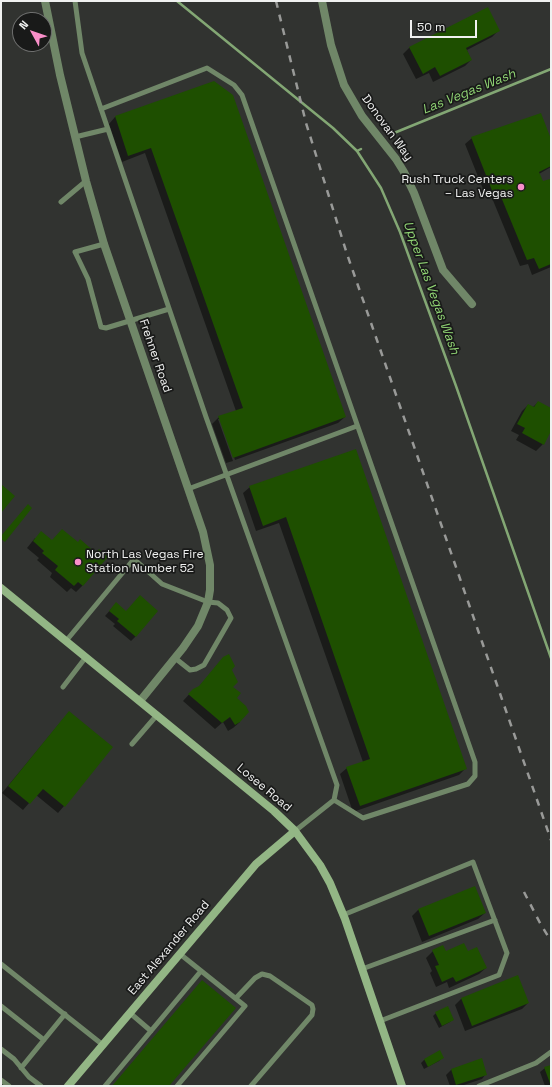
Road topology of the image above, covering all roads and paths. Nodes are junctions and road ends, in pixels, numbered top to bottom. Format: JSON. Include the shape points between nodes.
{"nodes":[{"id":1,"x":45,"y":1,"type":"edge"},
{"id":2,"x":75,"y":1,"type":"edge"},
{"id":3,"x":322,"y":1,"type":"edge"},
{"id":4,"x":101,"y":109,"type":"junction"},
{"id":5,"x":108,"y":129,"type":"junction"},
{"id":6,"x":75,"y":137,"type":"junction"},
{"id":7,"x":86,"y":181,"type":"junction"},
{"id":8,"x":61,"y":202,"type":"dead end"},
{"id":9,"x":104,"y":244,"type":"junction"},
{"id":10,"x":472,"y":304,"type":"dead end"},
{"id":11,"x":169,"y":309,"type":"junction"},
{"id":12,"x":130,"y":320,"type":"junction"},
{"id":13,"x":357,"y":426,"type":"junction"},
{"id":14,"x":226,"y":474,"type":"junction"},
{"id":15,"x":188,"y":489,"type":"junction"},
{"id":16,"x":1,"y":588,"type":"edge"},
{"id":17,"x":208,"y":602,"type":"junction"},
{"id":18,"x":66,"y":641,"type":"junction"},
{"id":19,"x":86,"y":657,"type":"junction"},
{"id":20,"x":175,"y":658,"type":"junction"},
{"id":21,"x":63,"y":687,"type":"dead end"},
{"id":22,"x":140,"y":701,"type":"junction"},
{"id":23,"x":156,"y":715,"type":"junction"},
{"id":24,"x":132,"y":744,"type":"dead end"},
{"id":25,"x":334,"y":800,"type":"junction"},
{"id":26,"x":294,"y":832,"type":"junction"},
{"id":27,"x":343,"y":915,"type":"junction"},
{"id":28,"x":495,"y":920,"type":"junction"},
{"id":29,"x":180,"y":954,"type":"junction"},
{"id":30,"x":1,"y":964,"type":"edge"},
{"id":31,"x":362,"y":969,"type":"junction"},
{"id":32,"x":201,"y":972,"type":"junction"},
{"id":33,"x":236,"y":998,"type":"junction"},
{"id":34,"x":1,"y":1006,"type":"edge"},
{"id":35,"x":130,"y":1013,"type":"junction"},
{"id":36,"x":65,"y":1014,"type":"junction"},
{"id":37,"x":380,"y":1021,"type":"junction"},
{"id":38,"x":151,"y":1031,"type":"junction"},
{"id":39,"x":44,"y":1040,"type":"junction"},
{"id":40,"x":103,"y":1045,"type":"junction"},
{"id":41,"x":1,"y":1049,"type":"edge"},
{"id":42,"x":551,"y":1052,"type":"edge"},
{"id":43,"x":21,"y":1068,"type":"junction"},
{"id":44,"x":1,"y":1080,"type":"edge"},
{"id":45,"x":9,"y":1086,"type":"edge"},
{"id":46,"x":41,"y":1086,"type":"edge"},
{"id":47,"x":68,"y":1086,"type":"edge"},
{"id":48,"x":105,"y":1086,"type":"edge"},
{"id":49,"x":177,"y":1086,"type":"edge"},
{"id":50,"x":251,"y":1086,"type":"edge"},
{"id":51,"x":402,"y":1086,"type":"edge"},
{"id":52,"x":479,"y":1086,"type":"edge"}],
"edges":[{"from":1,"to":6,"type":"street","name":"Frehner Road"},
{"from":2,"to":4,"type":"lane","via":[[82,53]]},
{"from":3,"to":10,"type":"street","name":"Donovan Way","via":[[331,45],[344,85],[362,116],[404,172],[443,270]]},
{"from":4,"to":5,"type":"lane"},
{"from":4,"to":13,"type":"lane","via":[[207,68],[234,85],[242,95]]},
{"from":5,"to":6,"type":"lane"},
{"from":5,"to":11,"type":"lane"},
{"from":6,"to":7,"type":"street","name":"Frehner Road"},
{"from":7,"to":8,"type":"lane"},
{"from":7,"to":9,"type":"street","name":"Frehner Road"},
{"from":9,"to":12,"type":"street","name":"Frehner Road"},
{"from":9,"to":12,"type":"lane","via":[[75,252],[88,279],[101,327],[106,328]]},
{"from":11,"to":12,"type":"lane"},
{"from":11,"to":14,"type":"lane"},
{"from":12,"to":15,"type":"street","name":"Frehner Road"},
{"from":13,"to":14,"type":"lane"},
{"from":13,"to":25,"type":"lane","via":[[475,762],[475,776],[468,784],[363,818]]},
{"from":14,"to":15,"type":"lane"},
{"from":14,"to":25,"type":"lane","via":[[337,785]]},
{"from":15,"to":17,"type":"street","name":"Frehner Road","via":[[208,551]]},
{"from":16,"to":18,"type":"main road","name":"Losee Road"},
{"from":17,"to":18,"type":"lane","via":[[162,584],[134,559]]},
{"from":17,"to":20,"type":"street","name":"Frehner Road","via":[[198,626]]},
{"from":17,"to":20,"type":"lane","via":[[218,604],[227,610],[232,618],[204,665],[190,670]]},
{"from":18,"to":19,"type":"main road","name":"Losee Road"},
{"from":19,"to":21,"type":"lane"},
{"from":19,"to":22,"type":"main road","name":"Losee Road"},
{"from":20,"to":22,"type":"street","name":"Frehner Road"},
{"from":22,"to":23,"type":"main road","name":"Losee Road"},
{"from":23,"to":24,"type":"lane"},
{"from":23,"to":26,"type":"main road","name":"Losee Road","via":[[274,811]]},
{"from":25,"to":26,"type":"lane"},
{"from":26,"to":27,"type":"main road","name":"Losee Road","via":[[320,865]]},
{"from":26,"to":29,"type":"main road","name":"East Alexander Road","via":[[256,864]]},
{"from":27,"to":28,"type":"lane","via":[[473,862]]},
{"from":27,"to":31,"type":"main road","name":"Losee Road"},
{"from":28,"to":31,"type":"lane"},
{"from":28,"to":37,"type":"lane","via":[[507,953],[500,975]]},
{"from":29,"to":32,"type":"lane"},
{"from":29,"to":35,"type":"main road","name":"East Alexander Road"},
{"from":30,"to":36,"type":"lane"},
{"from":31,"to":37,"type":"main road","name":"Losee Road"},
{"from":32,"to":33,"type":"lane"},
{"from":32,"to":38,"type":"lane"},
{"from":33,"to":49,"type":"lane","via":[[245,1006]]},
{"from":33,"to":50,"type":"lane","via":[[262,974],[270,976],[294,992],[312,1005],[313,1010],[312,1015]]},
{"from":34,"to":39,"type":"lane"},
{"from":35,"to":38,"type":"lane"},
{"from":35,"to":40,"type":"main road","name":"East Alexander Road"},
{"from":36,"to":39,"type":"lane"},
{"from":36,"to":40,"type":"lane"},
{"from":37,"to":51,"type":"main road","name":"Losee Road"},
{"from":38,"to":48,"type":"lane"},
{"from":39,"to":43,"type":"lane"},
{"from":40,"to":47,"type":"main road","name":"East Alexander Road"},
{"from":41,"to":43,"type":"lane"},
{"from":42,"to":52,"type":"lane","via":[[536,1063]]},
{"from":43,"to":46,"type":"lane"},
{"from":44,"to":45,"type":"lane"}]}
